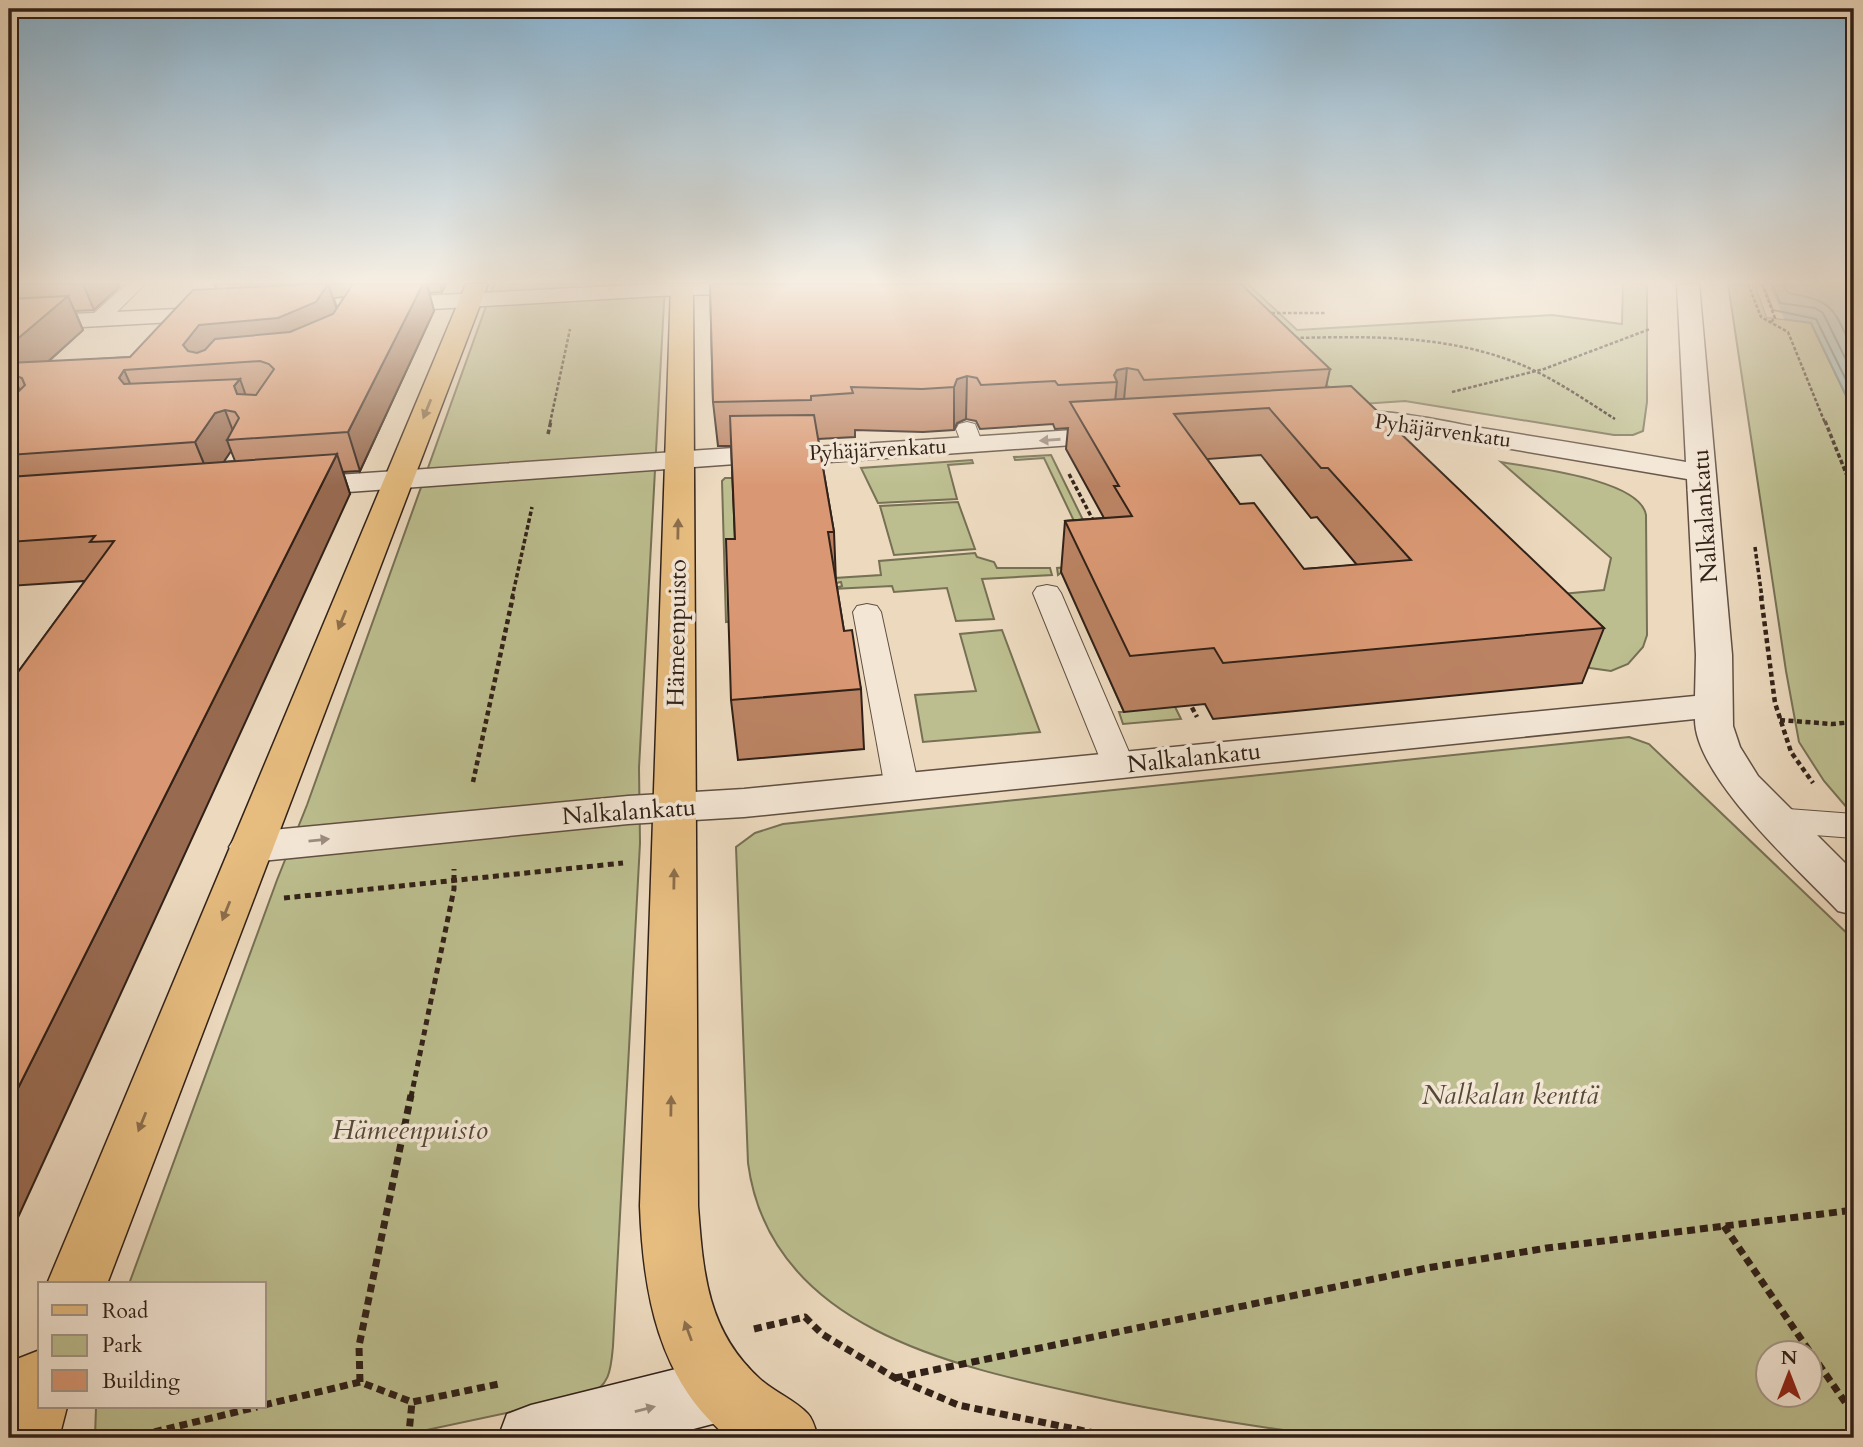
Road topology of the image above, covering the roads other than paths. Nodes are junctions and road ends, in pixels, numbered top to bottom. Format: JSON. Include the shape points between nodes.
{"nodes":[{"id":1,"x":449,"y":352,"type":"edge"},
{"id":2,"x":681,"y":352,"type":"edge"},
{"id":3,"x":1693,"y":352,"type":"edge"},
{"id":4,"x":1307,"y":423,"type":"edge"},
{"id":5,"x":1133,"y":429,"type":"edge"},
{"id":6,"x":679,"y":460,"type":"junction"},
{"id":7,"x":1702,"y":473,"type":"junction"},
{"id":8,"x":399,"y":479,"type":"junction"},
{"id":9,"x":263,"y":489,"type":"edge"},
{"id":10,"x":1047,"y":593,"type":"dead end"},
{"id":11,"x":867,"y":612,"type":"dead end"},
{"id":12,"x":1714,"y":706,"type":"junction"},
{"id":13,"x":1119,"y":765,"type":"junction"},
{"id":14,"x":902,"y":788,"type":"junction"},
{"id":15,"x":675,"y":808,"type":"junction"},
{"id":16,"x":1775,"y":820,"type":"junction"},
{"id":17,"x":1852,"y":826,"type":"edge"},
{"id":18,"x":251,"y":847,"type":"junction"},
{"id":19,"x":1854,"y":899,"type":"edge"},
{"id":20,"x":78,"y":1282,"type":"edge"},
{"id":21,"x":724,"y":1389,"type":"junction"},
{"id":22,"x":38,"y":1390,"type":"edge"},
{"id":23,"x":26,"y":1438,"type":"edge"},
{"id":24,"x":531,"y":1438,"type":"edge"},
{"id":25,"x":785,"y":1438,"type":"edge"}],
"edges":[{"from":1,"to":8,"type":"main road","one_way":true},
{"from":2,"to":6,"type":"main road","name":"Hämeenpuisto"},
{"from":3,"to":7,"type":"street","name":"Nalkalankatu"},
{"from":4,"to":7,"type":"street","name":"Pyhäjärvenkatu","via":[[1363,421],[1435,428]]},
{"from":5,"to":6,"type":"street","name":"Pyhäjärvenkatu","one_way":true,"via":[[969,437],[815,455],[763,453]]},
{"from":6,"to":8,"type":"street","name":"Pyhäjärvenkatu"},
{"from":15,"to":6,"type":"main road","name":"Hämeenpuisto","one_way":true},
{"from":7,"to":12,"type":"street","name":"Nalkalankatu"},
{"from":8,"to":9,"type":"street","name":"Pyhäjärvenkatu"},
{"from":8,"to":18,"type":"main road","one_way":true},
{"from":10,"to":13,"type":"lane"},
{"from":11,"to":14,"type":"lane"},
{"from":12,"to":13,"type":"street","name":"Nalkalankatu"},
{"from":12,"to":16,"type":"street","via":[[1720,747],[1744,785]]},
{"from":13,"to":14,"type":"street","name":"Nalkalankatu"},
{"from":14,"to":15,"type":"street","name":"Nalkalankatu"},
{"from":18,"to":15,"type":"street","name":"Nalkalankatu","one_way":true},
{"from":21,"to":15,"type":"main road","name":"Hämeenpuisto","one_way":true,"via":[[693,1343],[682,1315],[671,1247]]},
{"from":16,"to":17,"type":"lane"},
{"from":16,"to":19,"type":"street"},
{"from":18,"to":20,"type":"main road","one_way":true},
{"from":24,"to":21,"type":"street","one_way":true},
{"from":21,"to":25,"type":"main road","name":"Hämeenpuisto"},
{"from":22,"to":23,"type":"main road"}]}
